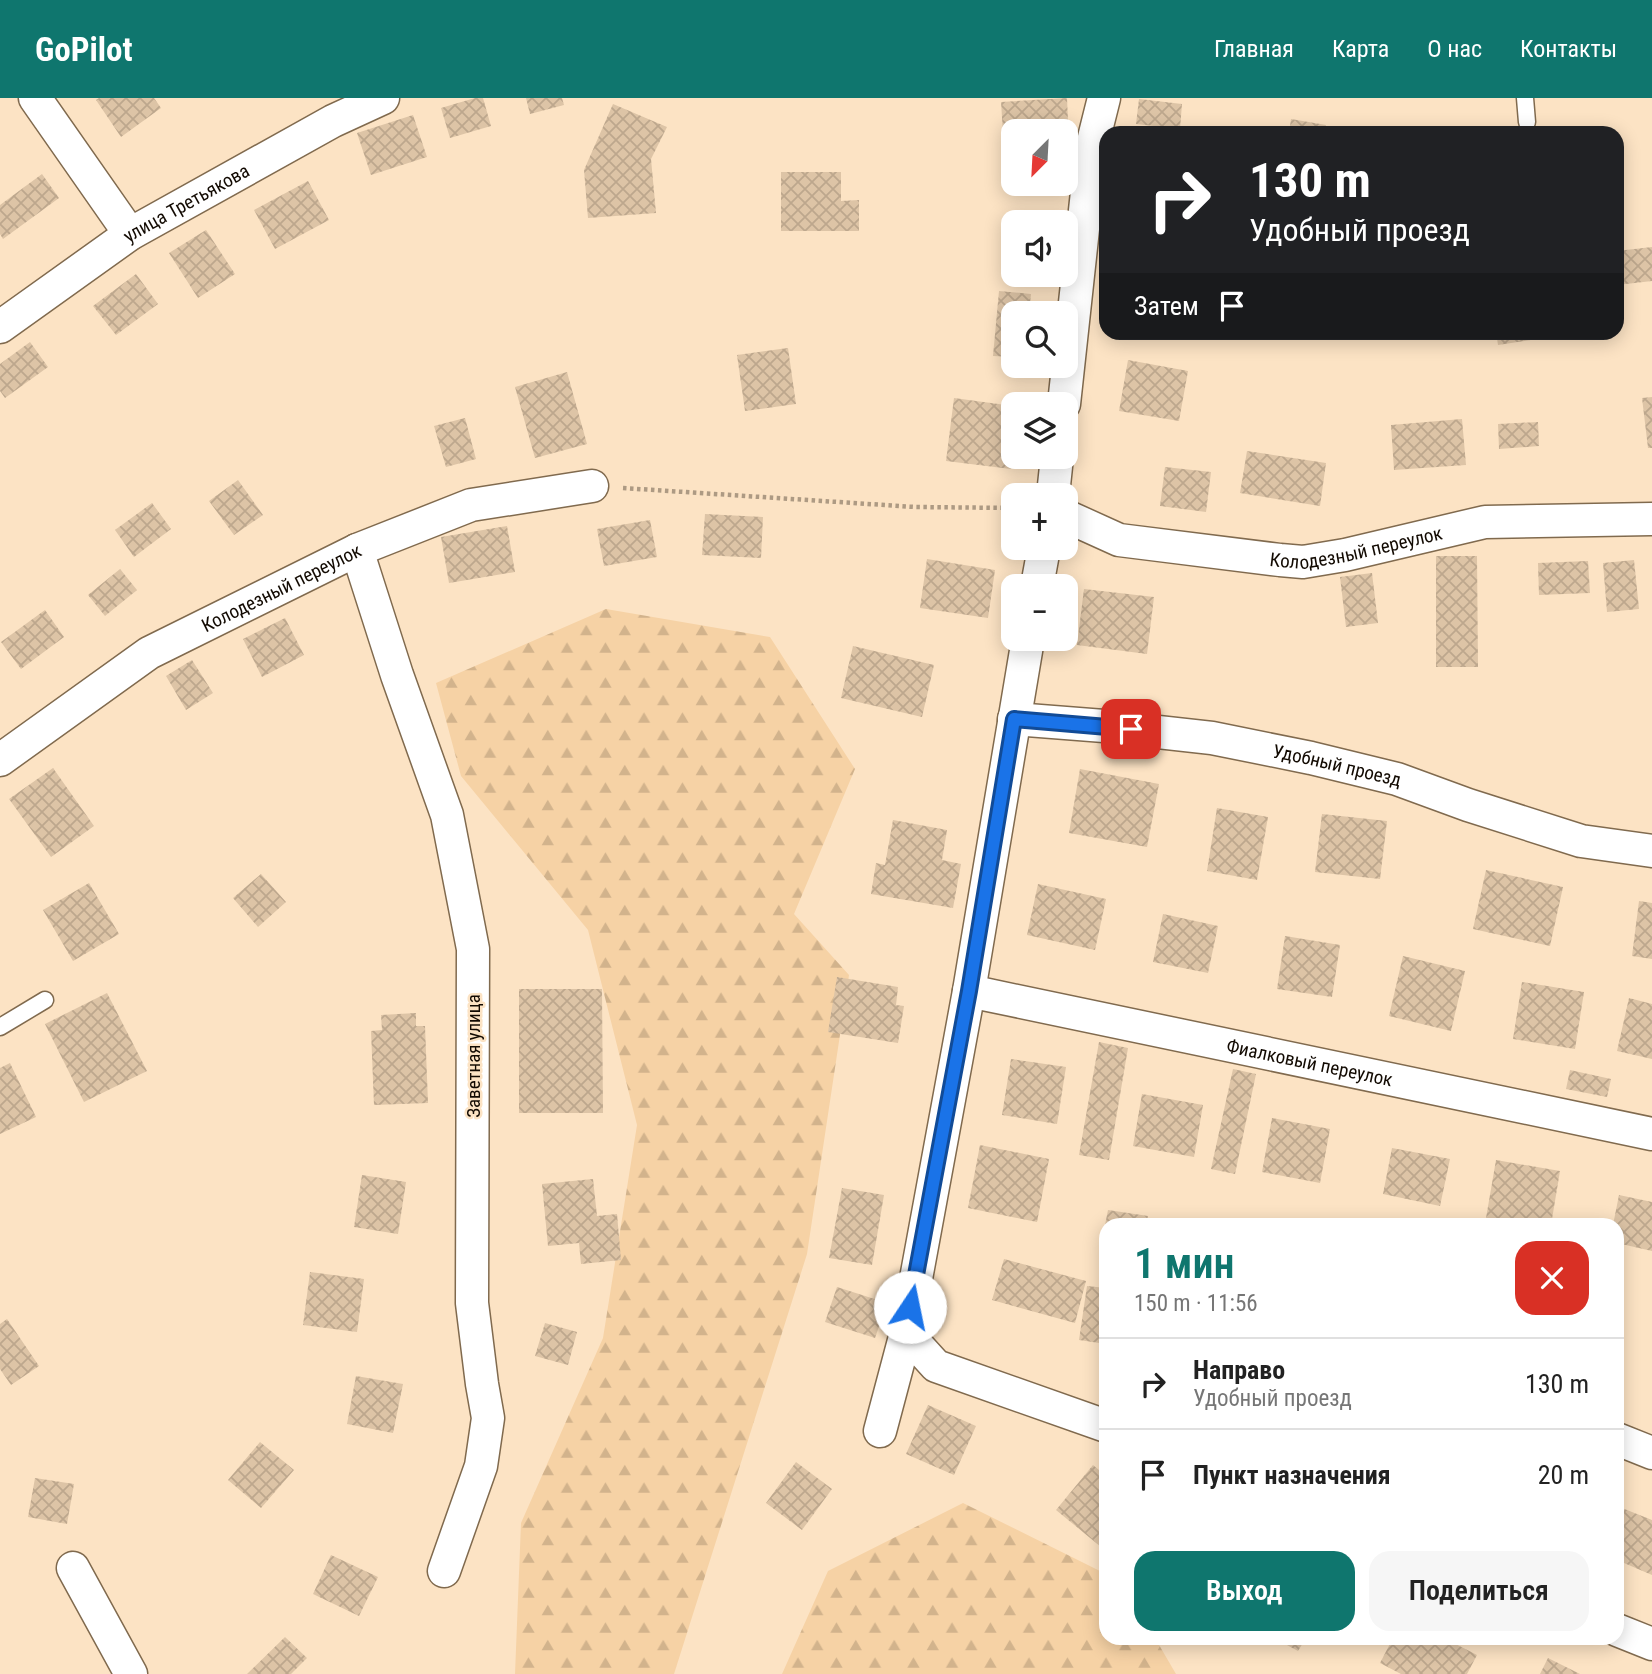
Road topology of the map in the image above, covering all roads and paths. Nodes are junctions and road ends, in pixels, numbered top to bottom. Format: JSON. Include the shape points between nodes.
{"nodes":[{"id":1,"x":35,"y":98,"type":"edge"},
{"id":2,"x":383,"y":98,"type":"edge"},
{"id":3,"x":1104,"y":98,"type":"edge"},
{"id":4,"x":1525,"y":98,"type":"edge"},
{"id":5,"x":1527,"y":122,"type":"dead end"},
{"id":6,"x":130,"y":234,"type":"junction"},
{"id":7,"x":0,"y":327,"type":"edge"},
{"id":8,"x":1065,"y":392,"type":"edge"},
{"id":9,"x":592,"y":486,"type":"joint"},
{"id":10,"x":1001,"y":508,"type":"edge"},
{"id":11,"x":1652,"y":519,"type":"edge"},
{"id":12,"x":1078,"y":521,"type":"edge"},
{"id":13,"x":357,"y":550,"type":"junction"},
{"id":14,"x":1026,"y":651,"type":"edge"},
{"id":15,"x":1014,"y":719,"type":"junction"},
{"id":16,"x":0,"y":760,"type":"edge"},
{"id":17,"x":1652,"y":851,"type":"edge"},
{"id":18,"x":969,"y":991,"type":"junction"},
{"id":19,"x":45,"y":1000,"type":"dead end"},
{"id":20,"x":0,"y":1027,"type":"edge"},
{"id":21,"x":1652,"y":1134,"type":"edge"},
{"id":22,"x":905,"y":1333,"type":"junction"},
{"id":23,"x":1099,"y":1424,"type":"edge"},
{"id":24,"x":880,"y":1431,"type":"dead end"},
{"id":25,"x":1624,"y":1442,"type":"edge"},
{"id":26,"x":1652,"y":1453,"type":"edge"},
{"id":27,"x":73,"y":1568,"type":"dead end"},
{"id":28,"x":444,"y":1571,"type":"dead end"},
{"id":29,"x":1624,"y":1633,"type":"edge"},
{"id":30,"x":1652,"y":1644,"type":"edge"},
{"id":31,"x":131,"y":1674,"type":"edge"}],
"edges":[{"from":1,"to":6,"type":"street"},
{"from":2,"to":6,"type":"street","name":"улица Третьякова"},
{"from":3,"to":8,"type":"street","via":[[1093,145]]},
{"from":4,"to":5,"type":"lane"},
{"from":6,"to":7,"type":"street","name":"улица Третьякова"},
{"from":9,"to":10,"type":"path","via":[[915,507]]},
{"from":9,"to":13,"type":"street","name":"Колодезный переулок","via":[[471,505]]},
{"from":11,"to":12,"type":"street","name":"Колодезный переулок","via":[[1485,522],[1303,562],[1119,540]]},
{"from":13,"to":16,"type":"street","name":"Колодезный переулок","via":[[149,653]]},
{"from":13,"to":28,"type":"street","name":"Заветная улица","via":[[447,816],[473,949],[472,1303],[488,1418],[481,1466]]},
{"from":14,"to":15,"type":"street"},
{"from":15,"to":17,"type":"street","name":"Удобный проезд","via":[[1198,737],[1311,758],[1397,779],[1581,841]]},
{"from":15,"to":18,"type":"street"},
{"from":18,"to":21,"type":"street","name":"Фиалковый переулок"},
{"from":18,"to":22,"type":"street"},
{"from":19,"to":20,"type":"lane"},
{"from":22,"to":23,"type":"street","via":[[936,1366]]},
{"from":22,"to":24,"type":"street"},
{"from":25,"to":26,"type":"street"},
{"from":27,"to":31,"type":"street"},
{"from":29,"to":30,"type":"street"}]}
